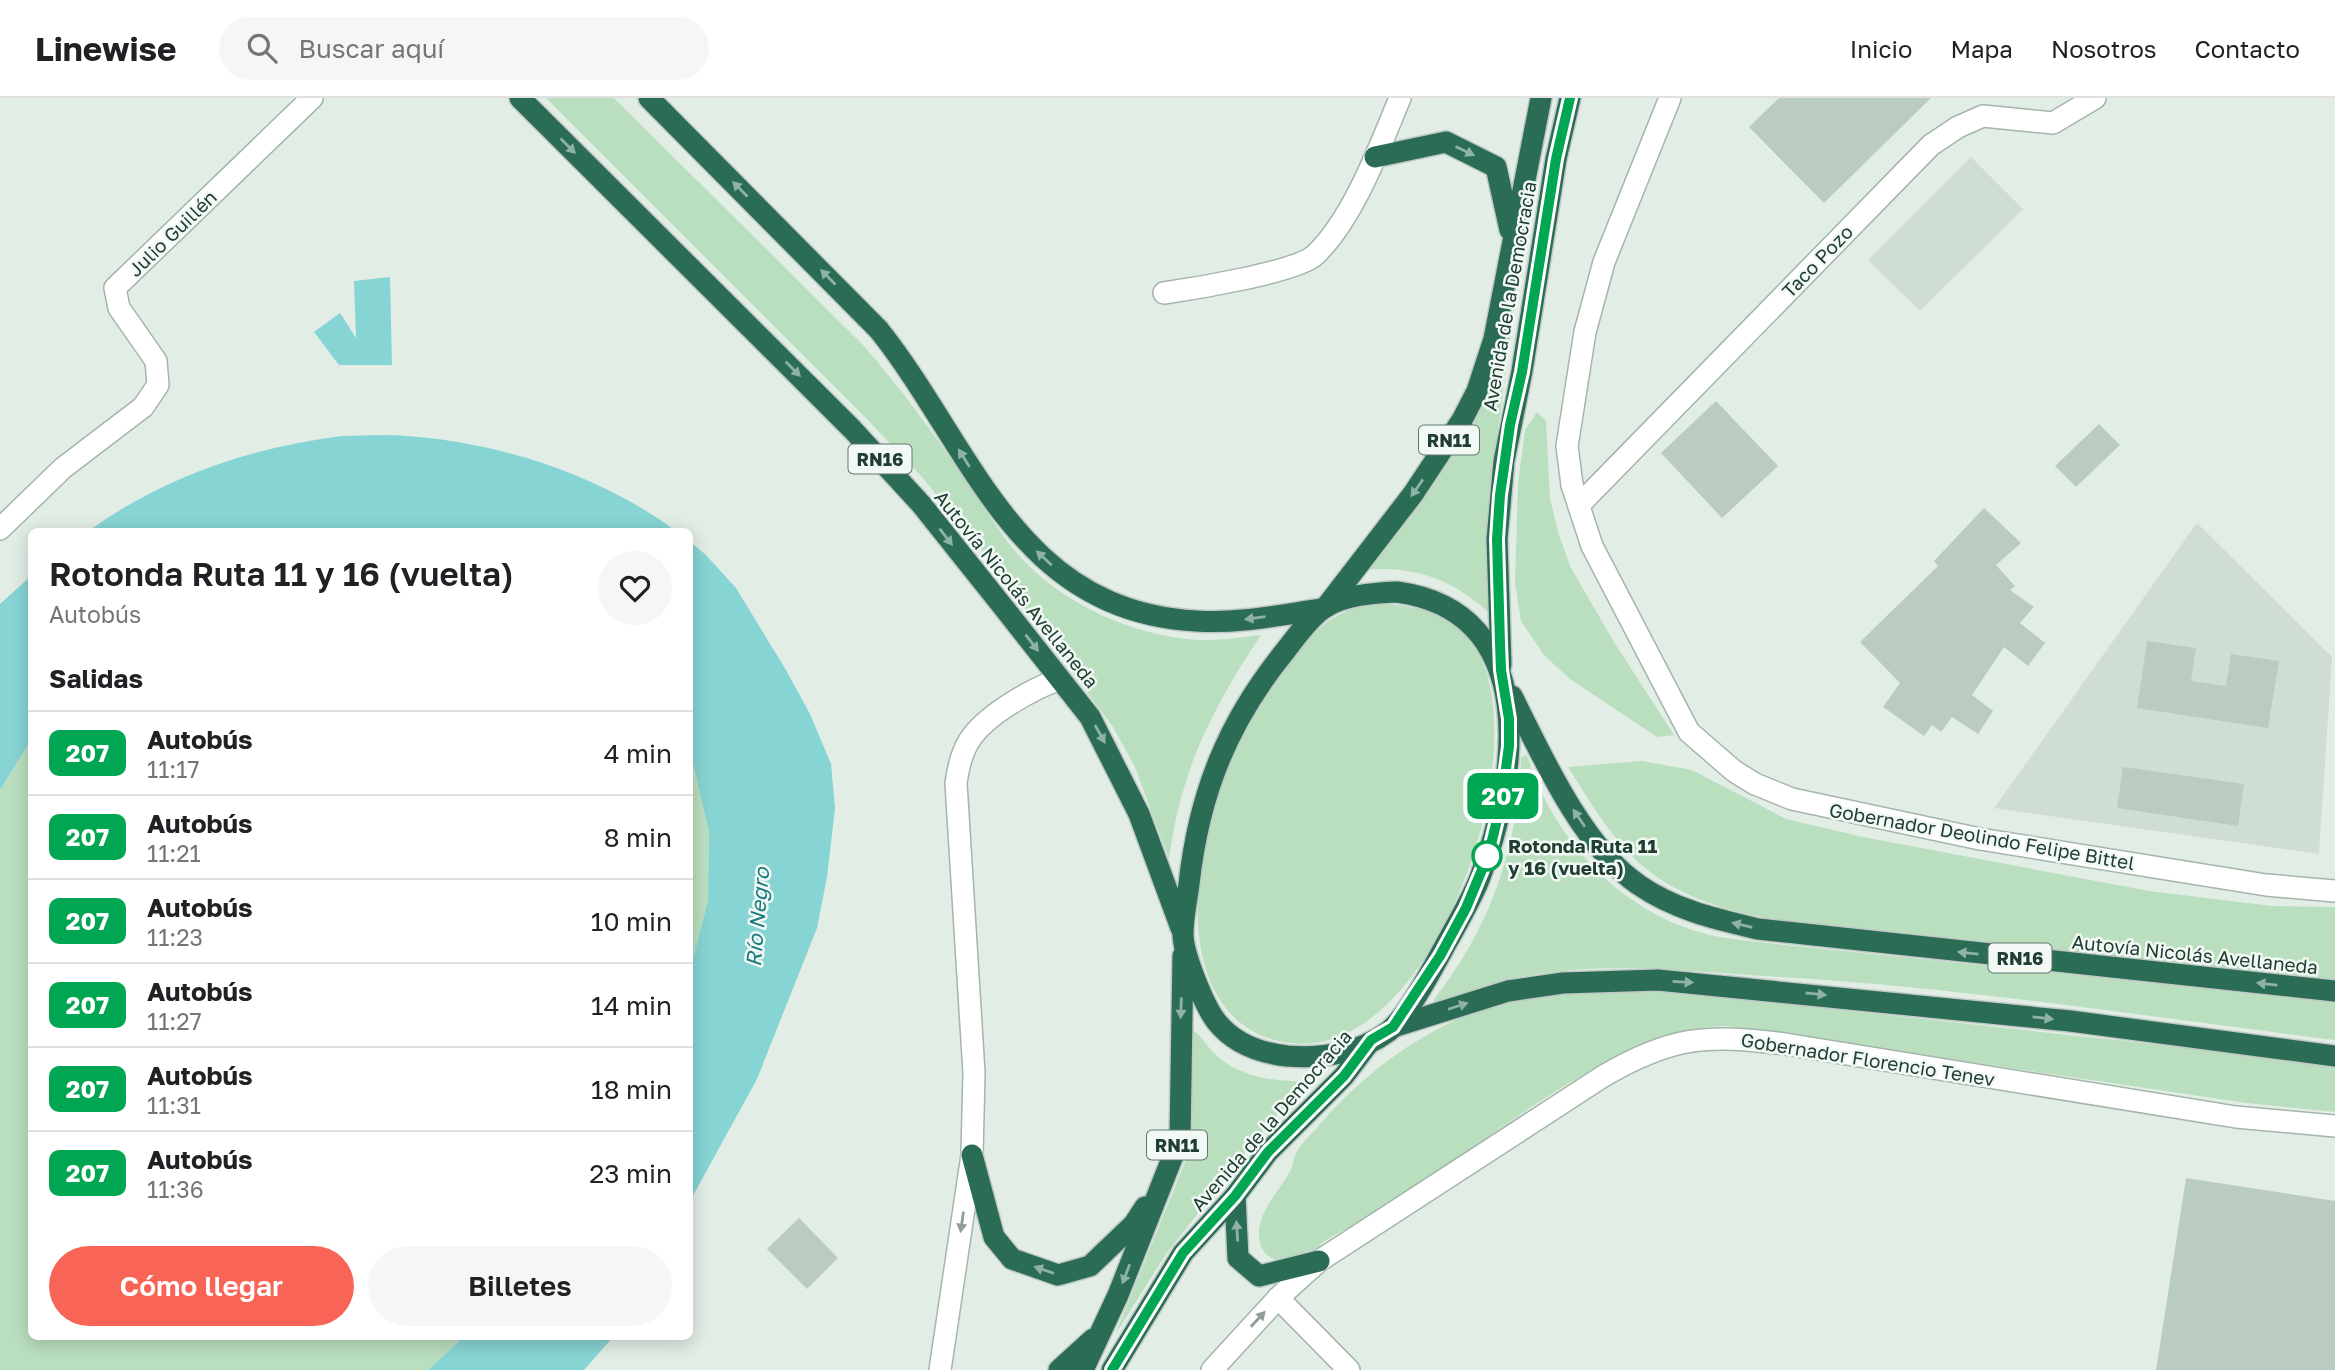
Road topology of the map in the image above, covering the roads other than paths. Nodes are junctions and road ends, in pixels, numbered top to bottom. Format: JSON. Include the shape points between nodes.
{"nodes":[{"id":1,"x":312,"y":98,"type":"edge"},
{"id":2,"x":520,"y":98,"type":"edge"},
{"id":3,"x":649,"y":98,"type":"edge"},
{"id":4,"x":1399,"y":98,"type":"edge"},
{"id":5,"x":1541,"y":98,"type":"edge"},
{"id":6,"x":1570,"y":98,"type":"edge"},
{"id":7,"x":1670,"y":98,"type":"edge"},
{"id":8,"x":2095,"y":98,"type":"edge"},
{"id":9,"x":1375,"y":157,"type":"junction"},
{"id":10,"x":1513,"y":246,"type":"junction"},
{"id":11,"x":1164,"y":293,"type":"dead end"},
{"id":12,"x":1578,"y":505,"type":"junction"},
{"id":13,"x":0,"y":529,"type":"edge"},
{"id":14,"x":1324,"y":608,"type":"junction"},
{"id":15,"x":1502,"y":675,"type":"junction"},
{"id":16,"x":1060,"y":679,"type":"junction"},
{"id":17,"x":2335,"y":891,"type":"edge"},
{"id":18,"x":1183,"y":937,"type":"junction"},
{"id":19,"x":2335,"y":991,"type":"edge"},
{"id":20,"x":1393,"y":1027,"type":"junction"},
{"id":21,"x":1371,"y":1040,"type":"junction"},
{"id":22,"x":2335,"y":1056,"type":"edge"},
{"id":23,"x":2335,"y":1126,"type":"edge"},
{"id":24,"x":972,"y":1155,"type":"junction"},
{"id":25,"x":1165,"y":1175,"type":"junction"},
{"id":26,"x":1235,"y":1196,"type":"junction"},
{"id":27,"x":1319,"y":1261,"type":"junction"},
{"id":28,"x":1278,"y":1298,"type":"junction"},
{"id":29,"x":1097,"y":1335,"type":"junction"},
{"id":30,"x":940,"y":1370,"type":"edge"},
{"id":31,"x":1059,"y":1370,"type":"edge"},
{"id":32,"x":1083,"y":1370,"type":"edge"},
{"id":33,"x":1112,"y":1370,"type":"edge"},
{"id":34,"x":1212,"y":1370,"type":"edge"},
{"id":35,"x":1349,"y":1370,"type":"edge"}],
"edges":[{"from":1,"to":13,"type":"street","name":"Julio Guillén","via":[[115,288],[119,308],[156,361],[158,385],[143,407],[62,468]]},
{"from":2,"to":16,"type":"highway","name":"Autovía Nicolás Avellaneda","number":"RN16","one_way":true,"via":[[852,429],[921,504]]},
{"from":14,"to":3,"type":"highway","name":"Autovía Nicolás Avellaneda","one_way":true,"via":[[1235,621],[1162,618],[1110,603],[1065,577],[1018,533],[992,500],[879,330]]},
{"from":4,"to":9,"type":"street"},
{"from":5,"to":10,"type":"highway","name":"Avenida de la Democracia","number":"RN11"},
{"from":6,"to":15,"type":"highway","name":"Avenida de la Democracia","number":"RN11","via":[[1504,461],[1497,539]]},
{"from":7,"to":12,"type":"street","name":"Gobernador Deolindo Felipe Bittel","via":[[1604,262],[1585,332],[1567,446]]},
{"from":8,"to":12,"type":"street","name":"Taco Pozo","via":[[2053,123],[1983,116],[1931,145]]},
{"from":9,"to":10,"type":"highway","one_way":true,"via":[[1446,142],[1496,167]]},
{"from":9,"to":11,"type":"street","via":[[1344,217],[1314,256],[1209,287]]},
{"from":10,"to":14,"type":"highway","name":"Avenida de la Democracia","number":"RN11","one_way":true,"via":[[1494,339],[1477,391],[1413,494]]},
{"from":12,"to":17,"type":"street","name":"Gobernador Deolindo Felipe Bittel","via":[[1603,570],[1689,732],[1755,784],[1792,799],[1980,839],[2266,885]]},
{"from":14,"to":15,"type":"highway","number":"RN11","via":[[1376,593],[1433,600],[1466,620],[1491,650]]},
{"from":14,"to":18,"type":"highway","number":"RN11","via":[[1271,668],[1244,708],[1214,769],[1199,816]]},
{"from":19,"to":15,"type":"highway","name":"Autovía Nicolás Avellaneda","number":"RN16","one_way":true,"via":[[1758,929],[1683,908],[1638,885],[1614,866],[1548,769]]},
{"from":15,"to":20,"type":"highway","number":"RN11","via":[[1509,746],[1489,853],[1440,956]]},
{"from":16,"to":18,"type":"highway","name":"Autovía Nicolás Avellaneda","number":"RN16","one_way":true,"via":[[1090,717],[1121,776]]},
{"from":16,"to":24,"type":"street","via":[[1015,700],[970,739],[960,759],[956,783],[974,1073]]},
{"from":18,"to":21,"type":"highway","number":"RN11","via":[[1209,1011],[1233,1038],[1247,1046],[1308,1057],[1350,1051]]},
{"from":18,"to":25,"type":"highway","name":"Avenida de la Democracia","number":"RN11","one_way":true,"via":[[1180,1138]]},
{"from":20,"to":21,"type":"highway","number":"RN11"},
{"from":20,"to":22,"type":"highway","one_way":true,"via":[[1508,991],[1563,983],[1658,980],[2070,1021]]},
{"from":21,"to":26,"type":"highway","name":"Avenida de la Democracia","number":"RN11","via":[[1344,1076],[1268,1152]]},
{"from":23,"to":27,"type":"street","name":"Gobernador Florencio Tenev","via":[[2236,1117],[1774,1043],[1723,1038],[1679,1041],[1602,1077]]},
{"from":25,"to":24,"type":"highway","one_way":true,"via":[[1134,1224],[1090,1266],[1058,1275],[1012,1259],[994,1237]]},
{"from":24,"to":30,"type":"street","one_way":true},
{"from":25,"to":29,"type":"highway","name":"Avenida de la Democracia","number":"RN11","one_way":true,"via":[[1118,1295]]},
{"from":27,"to":26,"type":"highway","one_way":true,"via":[[1259,1276],[1238,1258]]},
{"from":26,"to":33,"type":"highway","name":"Avenida de la Democracia","number":"RN11","via":[[1183,1253]]},
{"from":27,"to":28,"type":"street","name":"Gobernador Florencio Tenev"},
{"from":34,"to":28,"type":"street","name":"Gobernador Florencio Tenev","one_way":true},
{"from":28,"to":35,"type":"street"},
{"from":29,"to":31,"type":"highway"},
{"from":29,"to":32,"type":"highway","name":"Avenida de la Democracia","number":"RN11"}]}
